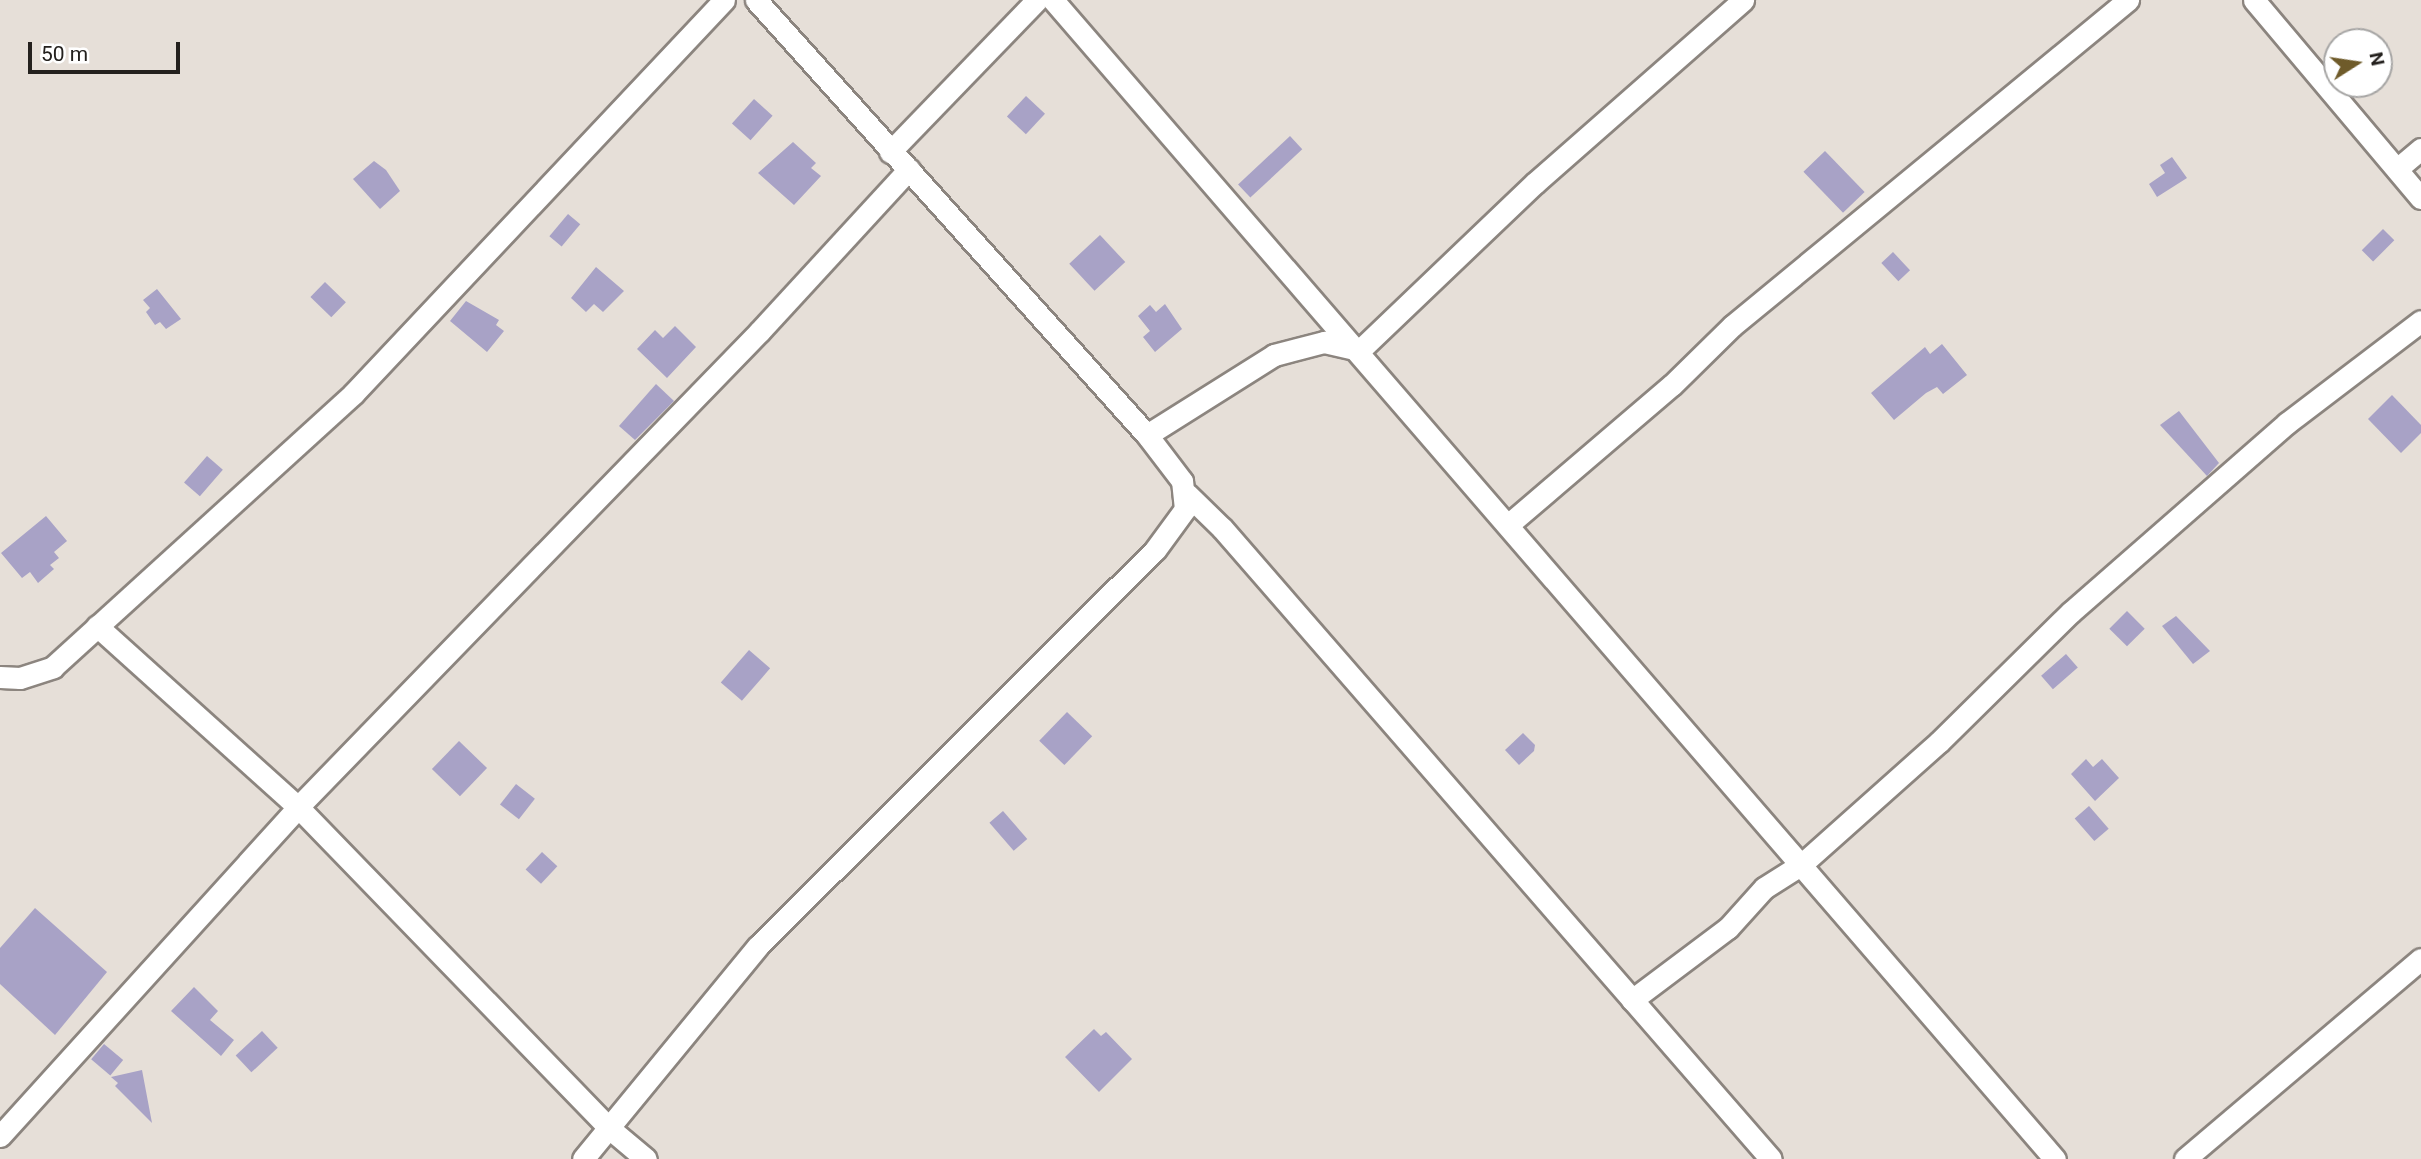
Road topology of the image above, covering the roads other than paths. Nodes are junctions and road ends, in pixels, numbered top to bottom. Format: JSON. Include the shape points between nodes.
{"nodes":[{"id":1,"x":724,"y":0,"type":"edge"},
{"id":2,"x":755,"y":0,"type":"edge"},
{"id":3,"x":1743,"y":0,"type":"edge"},
{"id":4,"x":2128,"y":0,"type":"edge"},
{"id":5,"x":2254,"y":0,"type":"edge"},
{"id":6,"x":1052,"y":1,"type":"edge"},
{"id":7,"x":2421,"y":149,"type":"edge"},
{"id":8,"x":890,"y":152,"type":"junction"},
{"id":9,"x":909,"y":169,"type":"junction"},
{"id":10,"x":2396,"y":169,"type":"junction"},
{"id":11,"x":2421,"y":198,"type":"edge"},
{"id":12,"x":2421,"y":321,"type":"edge"},
{"id":13,"x":1360,"y":350,"type":"junction"},
{"id":14,"x":1147,"y":435,"type":"junction"},
{"id":15,"x":1186,"y":494,"type":"junction"},
{"id":16,"x":1509,"y":524,"type":"junction"},
{"id":17,"x":97,"y":626,"type":"junction"},
{"id":18,"x":0,"y":677,"type":"edge"},
{"id":19,"x":298,"y":807,"type":"junction"},
{"id":20,"x":1802,"y":864,"type":"junction"},
{"id":21,"x":2421,"y":959,"type":"edge"},
{"id":22,"x":1632,"y":1000,"type":"junction"},
{"id":23,"x":609,"y":1128,"type":"junction"},
{"id":24,"x":0,"y":1136,"type":"edge"},
{"id":25,"x":2048,"y":1158,"type":"edge"},
{"id":26,"x":583,"y":1159,"type":"edge"},
{"id":27,"x":646,"y":1159,"type":"edge"},
{"id":28,"x":1771,"y":1159,"type":"edge"},
{"id":29,"x":2185,"y":1159,"type":"edge"}],
"edges":[{"from":1,"to":17,"type":"street","via":[[353,394]]},
{"from":2,"to":8,"type":"street"},
{"from":3,"to":13,"type":"street","via":[[1535,183]]},
{"from":4,"to":16,"type":"street","via":[[1732,326],[1672,385]]},
{"from":5,"to":10,"type":"street"},
{"from":6,"to":8,"type":"street"},
{"from":6,"to":13,"type":"street"},
{"from":7,"to":10,"type":"street"},
{"from":8,"to":9,"type":"street"},
{"from":9,"to":14,"type":"street"},
{"from":9,"to":19,"type":"street","via":[[760,331]]},
{"from":10,"to":11,"type":"street"},
{"from":12,"to":20,"type":"street","via":[[2287,423],[2071,612],[1939,742]]},
{"from":13,"to":14,"type":"street","via":[[1324,342],[1274,355]]},
{"from":13,"to":16,"type":"street"},
{"from":14,"to":15,"type":"street","via":[[1176,470]]},
{"from":15,"to":22,"type":"street","via":[[1222,528]]},
{"from":15,"to":23,"type":"street","via":[[1181,517],[1156,550],[758,946]]},
{"from":16,"to":20,"type":"street"},
{"from":17,"to":18,"type":"street","via":[[53,667],[20,678]]},
{"from":17,"to":19,"type":"street"},
{"from":19,"to":23,"type":"street"},
{"from":19,"to":24,"type":"street"},
{"from":20,"to":22,"type":"street","via":[[1764,888],[1728,928]]},
{"from":20,"to":25,"type":"street"},
{"from":21,"to":29,"type":"street"},
{"from":22,"to":28,"type":"street"},
{"from":23,"to":26,"type":"street"},
{"from":23,"to":27,"type":"street"}]}
